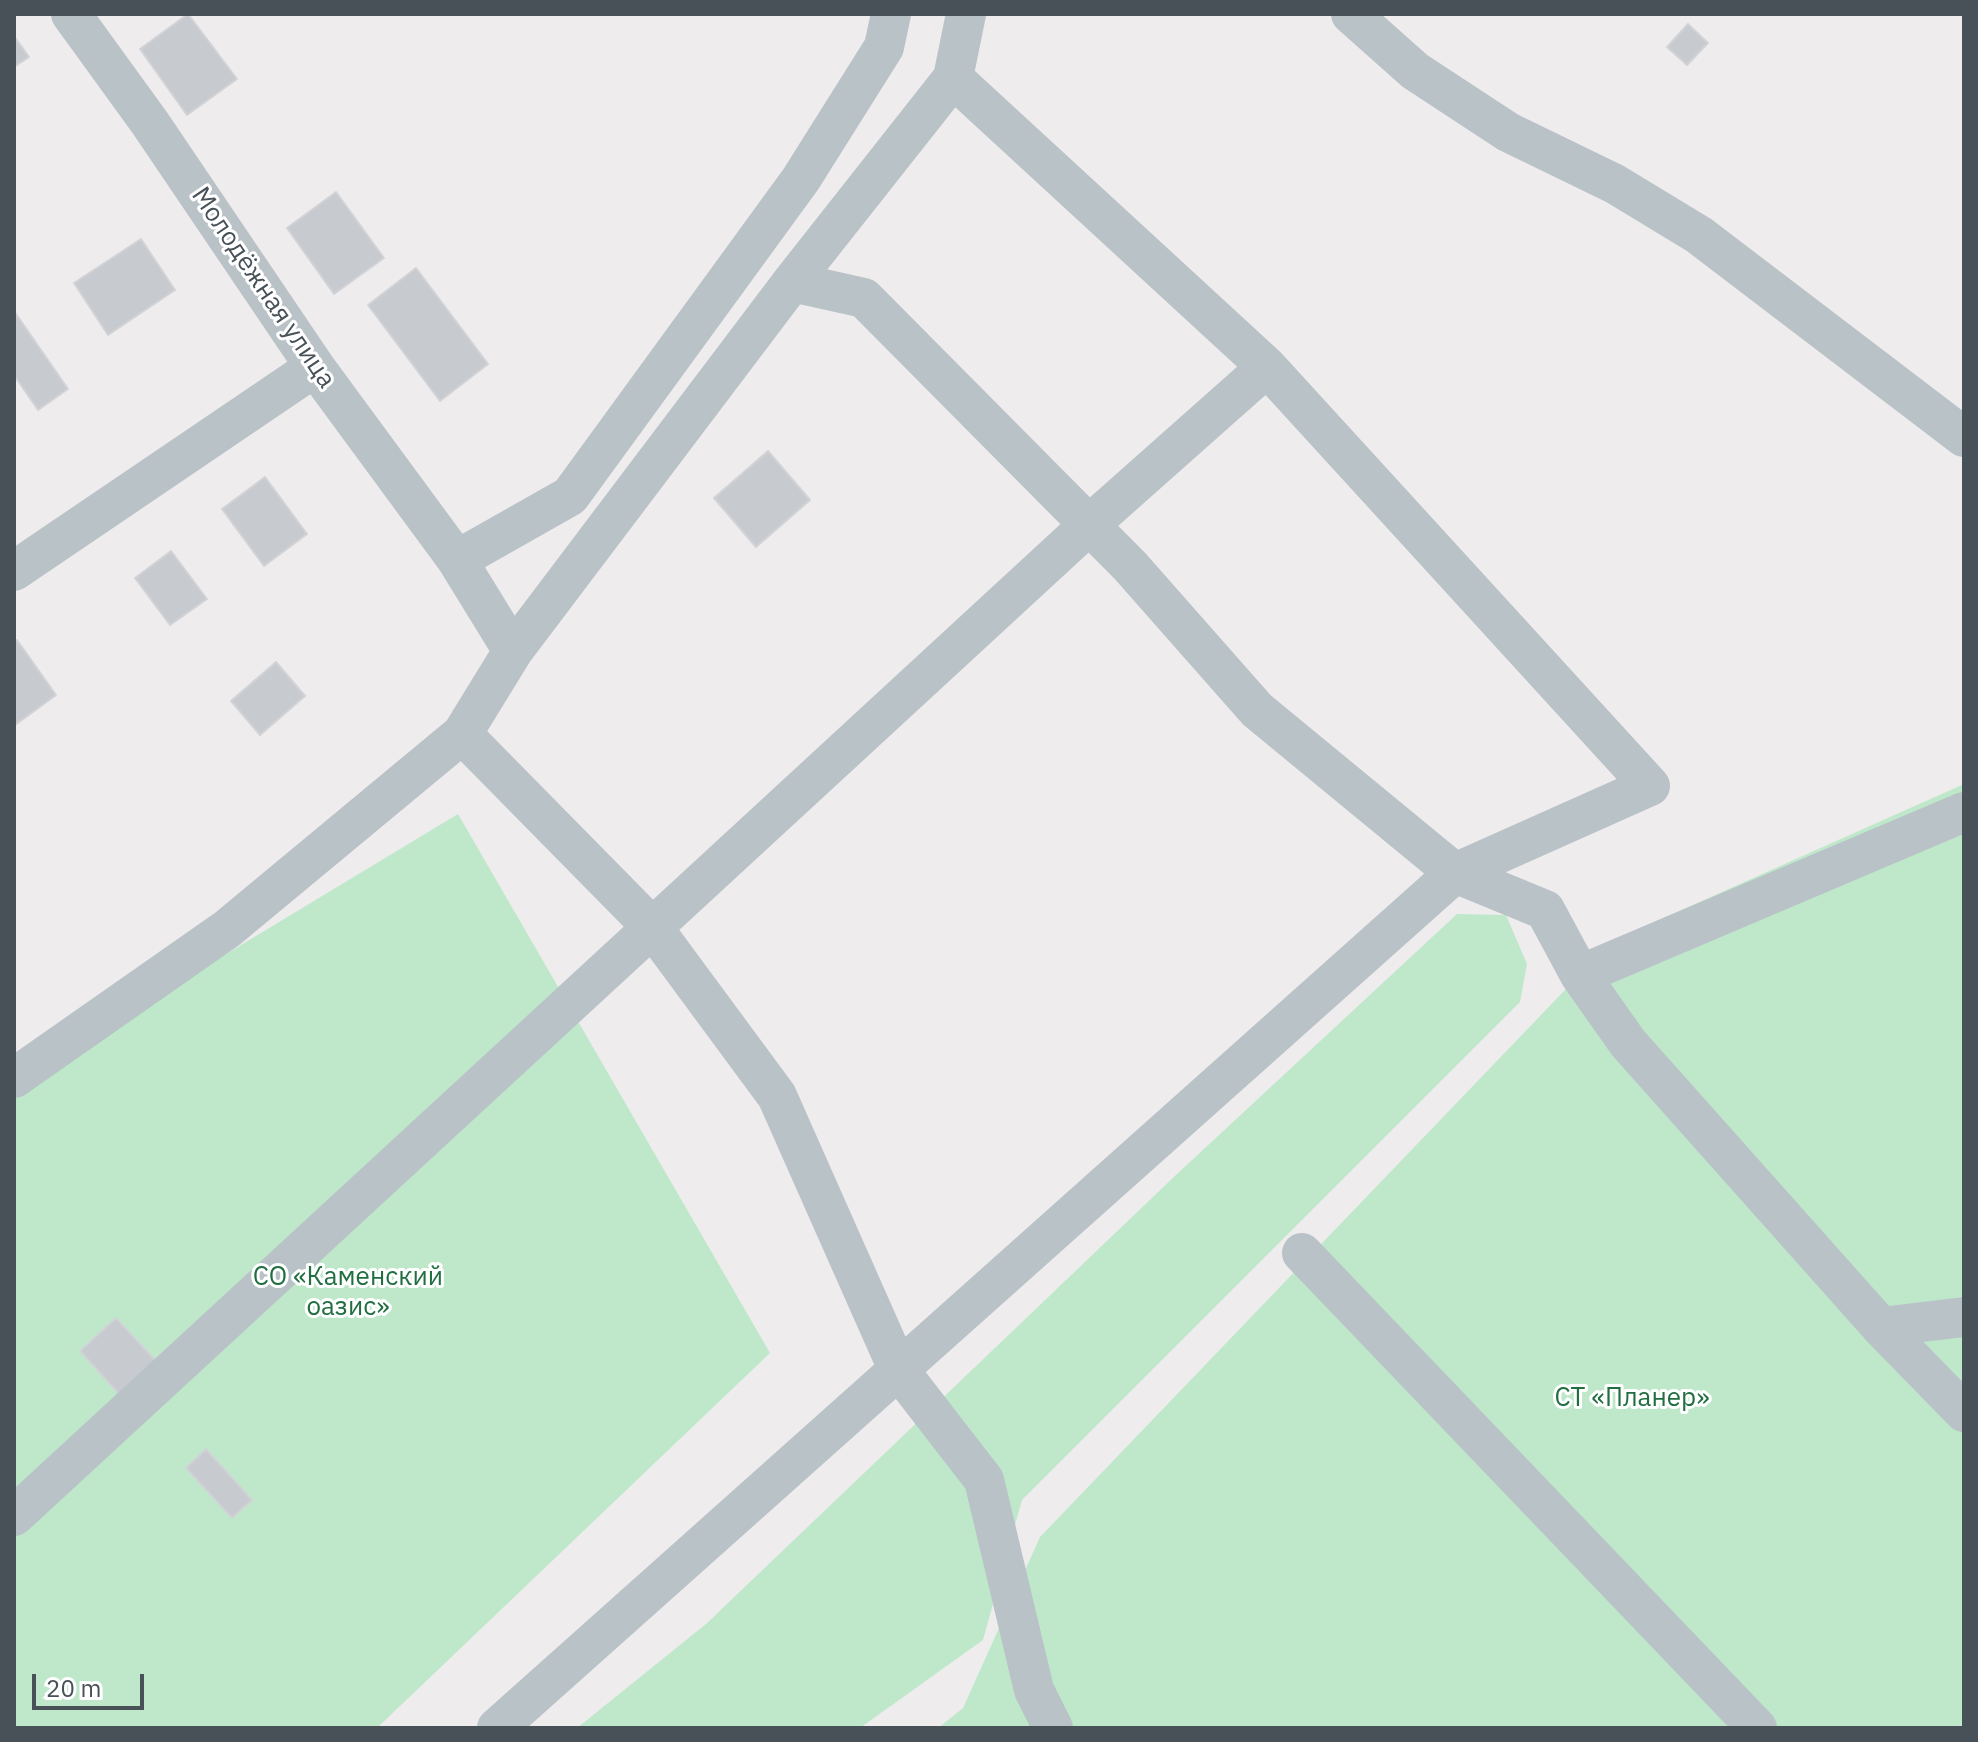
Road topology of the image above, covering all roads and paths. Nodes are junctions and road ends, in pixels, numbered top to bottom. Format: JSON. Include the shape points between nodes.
{"nodes":[{"id":1,"x":71,"y":14,"type":"edge"},
{"id":2,"x":891,"y":14,"type":"edge"},
{"id":3,"x":966,"y":14,"type":"edge"},
{"id":4,"x":1351,"y":14,"type":"edge"},
{"id":5,"x":953,"y":78,"type":"junction"},
{"id":6,"x":792,"y":282,"type":"junction"},
{"id":7,"x":315,"y":367,"type":"junction"},
{"id":8,"x":1267,"y":367,"type":"junction"},
{"id":9,"x":1964,"y":437,"type":"edge"},
{"id":10,"x":1089,"y":525,"type":"junction"},
{"id":11,"x":457,"y":560,"type":"junction"},
{"id":12,"x":14,"y":571,"type":"edge"},
{"id":13,"x":513,"y":651,"type":"junction"},
{"id":14,"x":462,"y":734,"type":"junction"},
{"id":15,"x":1964,"y":812,"type":"edge"},
{"id":16,"x":1455,"y":873,"type":"junction"},
{"id":17,"x":653,"y":928,"type":"junction"},
{"id":18,"x":1580,"y":975,"type":"junction"},
{"id":19,"x":14,"y":1078,"type":"edge"},
{"id":20,"x":1302,"y":1253,"type":"dead end"},
{"id":21,"x":1964,"y":1317,"type":"edge"},
{"id":22,"x":1881,"y":1327,"type":"junction"},
{"id":23,"x":898,"y":1369,"type":"junction"},
{"id":24,"x":1964,"y":1412,"type":"edge"},
{"id":25,"x":14,"y":1516,"type":"edge"},
{"id":26,"x":497,"y":1728,"type":"edge"},
{"id":27,"x":1053,"y":1728,"type":"edge"},
{"id":28,"x":1757,"y":1728,"type":"edge"}],
"edges":[{"from":1,"to":7,"type":"street","name":"Молодёжная улица"},
{"from":2,"to":11,"type":"street","via":[[884,47],[801,179],[570,496]]},
{"from":3,"to":5,"type":"street"},
{"from":4,"to":9,"type":"street","via":[[1415,71],[1508,132],[1615,184],[1699,235]]},
{"from":5,"to":6,"type":"street"},
{"from":5,"to":8,"type":"street"},
{"from":6,"to":10,"type":"street","via":[[864,298]]},
{"from":6,"to":13,"type":"street"},
{"from":7,"to":11,"type":"street","name":"Молодёжная улица"},
{"from":7,"to":12,"type":"street"},
{"from":8,"to":10,"type":"street"},
{"from":8,"to":16,"type":"street","via":[[1650,786]]},
{"from":10,"to":16,"type":"street","via":[[1257,710]]},
{"from":10,"to":17,"type":"street"},
{"from":11,"to":13,"type":"street","name":"Молодёжная улица"},
{"from":13,"to":14,"type":"street"},
{"from":14,"to":17,"type":"street"},
{"from":14,"to":19,"type":"street","via":[[227,929]]},
{"from":15,"to":18,"type":"street"},
{"from":16,"to":18,"type":"street","via":[[1545,910]]},
{"from":16,"to":23,"type":"street"},
{"from":17,"to":23,"type":"street","via":[[777,1096]]},
{"from":17,"to":25,"type":"street"},
{"from":18,"to":22,"type":"street","via":[[1628,1043]]},
{"from":20,"to":28,"type":"street"},
{"from":21,"to":22,"type":"street"},
{"from":22,"to":24,"type":"street"},
{"from":23,"to":26,"type":"street"},
{"from":23,"to":27,"type":"street","via":[[984,1480],[1034,1690]]}]}
